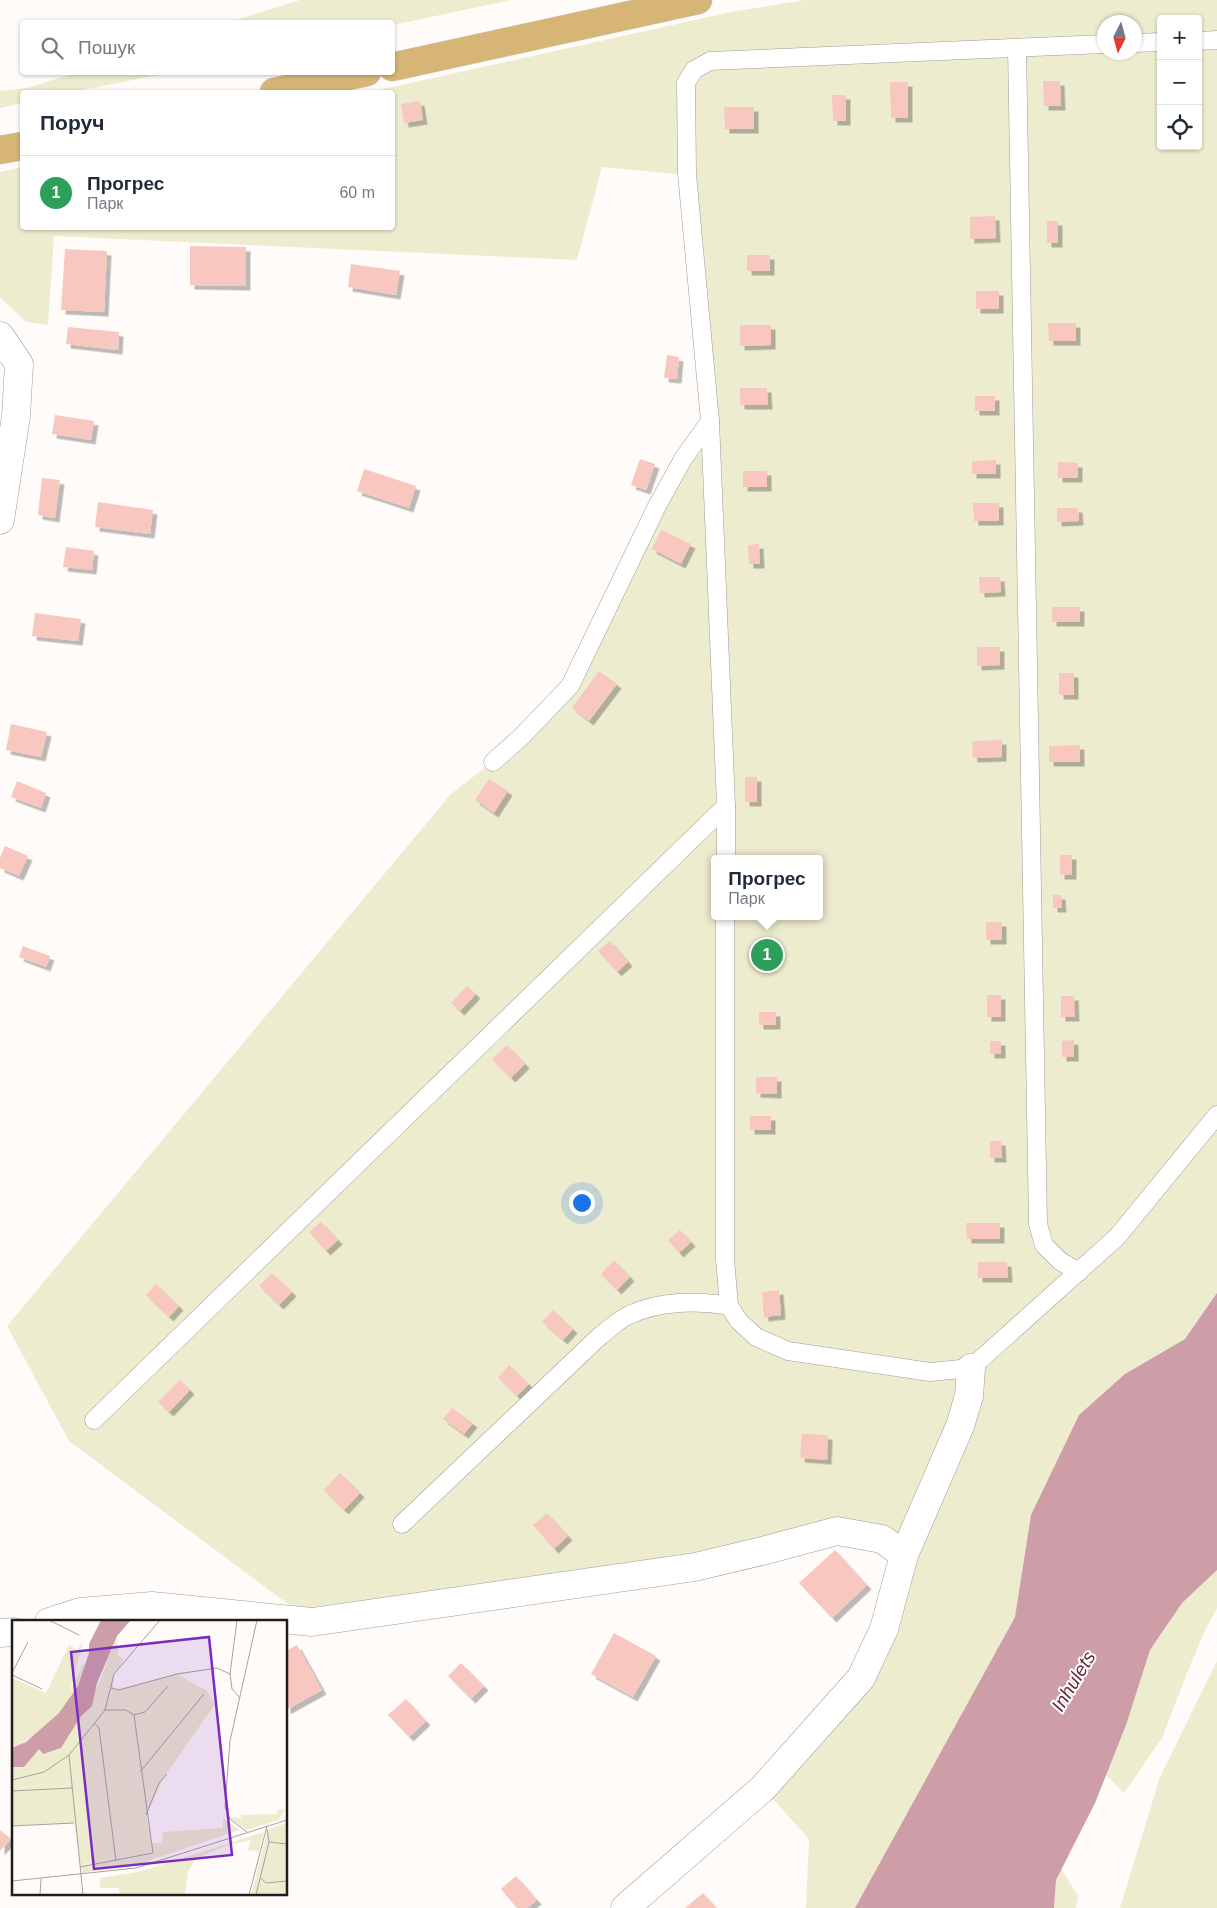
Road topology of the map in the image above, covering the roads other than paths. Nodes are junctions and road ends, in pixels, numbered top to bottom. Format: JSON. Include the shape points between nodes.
{"nodes":[{"id":1,"x":698,"y":0,"type":"edge"},
{"id":2,"x":1217,"y":40,"type":"edge"},
{"id":3,"x":1202,"y":41,"type":"edge"},
{"id":4,"x":1157,"y":42,"type":"edge"},
{"id":5,"x":1142,"y":43,"type":"edge"},
{"id":6,"x":1097,"y":44,"type":"edge"},
{"id":7,"x":1017,"y":48,"type":"junction"},
{"id":8,"x":395,"y":66,"type":"edge"},
{"id":9,"x":353,"y":75,"type":"edge"},
{"id":10,"x":283,"y":90,"type":"edge"},
{"id":11,"x":20,"y":146,"type":"edge"},
{"id":12,"x":0,"y":150,"type":"edge"},
{"id":13,"x":0,"y":336,"type":"edge"},
{"id":14,"x":710,"y":421,"type":"junction"},
{"id":15,"x":0,"y":520,"type":"edge"},
{"id":16,"x":492,"y":762,"type":"dead end"},
{"id":17,"x":726,"y":806,"type":"junction"},
{"id":18,"x":726,"y":855,"type":"edge"},
{"id":19,"x":725,"y":920,"type":"edge"},
{"id":20,"x":1217,"y":1116,"type":"edge"},
{"id":21,"x":1079,"y":1272,"type":"junction"},
{"id":22,"x":729,"y":1306,"type":"junction"},
{"id":23,"x":971,"y":1368,"type":"junction"},
{"id":24,"x":94,"y":1420,"type":"dead end"},
{"id":25,"x":402,"y":1524,"type":"dead end"},
{"id":26,"x":904,"y":1555,"type":"junction"},
{"id":27,"x":55,"y":1620,"type":"edge"},
{"id":28,"x":625,"y":1908,"type":"edge"}],
"edges":[{"from":1,"to":8,"type":"main road"},
{"from":2,"to":3,"type":"lane"},
{"from":4,"to":5,"type":"lane"},
{"from":6,"to":7,"type":"lane"},
{"from":7,"to":14,"type":"lane","via":[[710,61],[694,70],[686,83],[686,174]]},
{"from":7,"to":21,"type":"lane","via":[[1038,1224],[1044,1245],[1060,1261]]},
{"from":9,"to":10,"type":"main road"},
{"from":11,"to":12,"type":"main road"},
{"from":13,"to":15,"type":"street","via":[[19,364],[16,416]]},
{"from":14,"to":16,"type":"lane","via":[[683,459],[657,506],[570,686]]},
{"from":14,"to":17,"type":"lane"},
{"from":17,"to":18,"type":"lane"},
{"from":17,"to":24,"type":"lane"},
{"from":19,"to":22,"type":"lane","via":[[725,1259]]},
{"from":20,"to":21,"type":"lane","via":[[1118,1237]]},
{"from":21,"to":23,"type":"lane"},
{"from":22,"to":23,"type":"lane","via":[[756,1337],[788,1351],[930,1372]]},
{"from":22,"to":25,"type":"lane","via":[[658,1304],[628,1315],[601,1335]]},
{"from":23,"to":26,"type":"street","via":[[969,1396],[960,1426]]},
{"from":26,"to":27,"type":"street","via":[[882,1540],[836,1531],[695,1567],[312,1622],[152,1606],[80,1612]]},
{"from":26,"to":28,"type":"street","via":[[884,1629],[861,1678],[763,1788]]}]}
